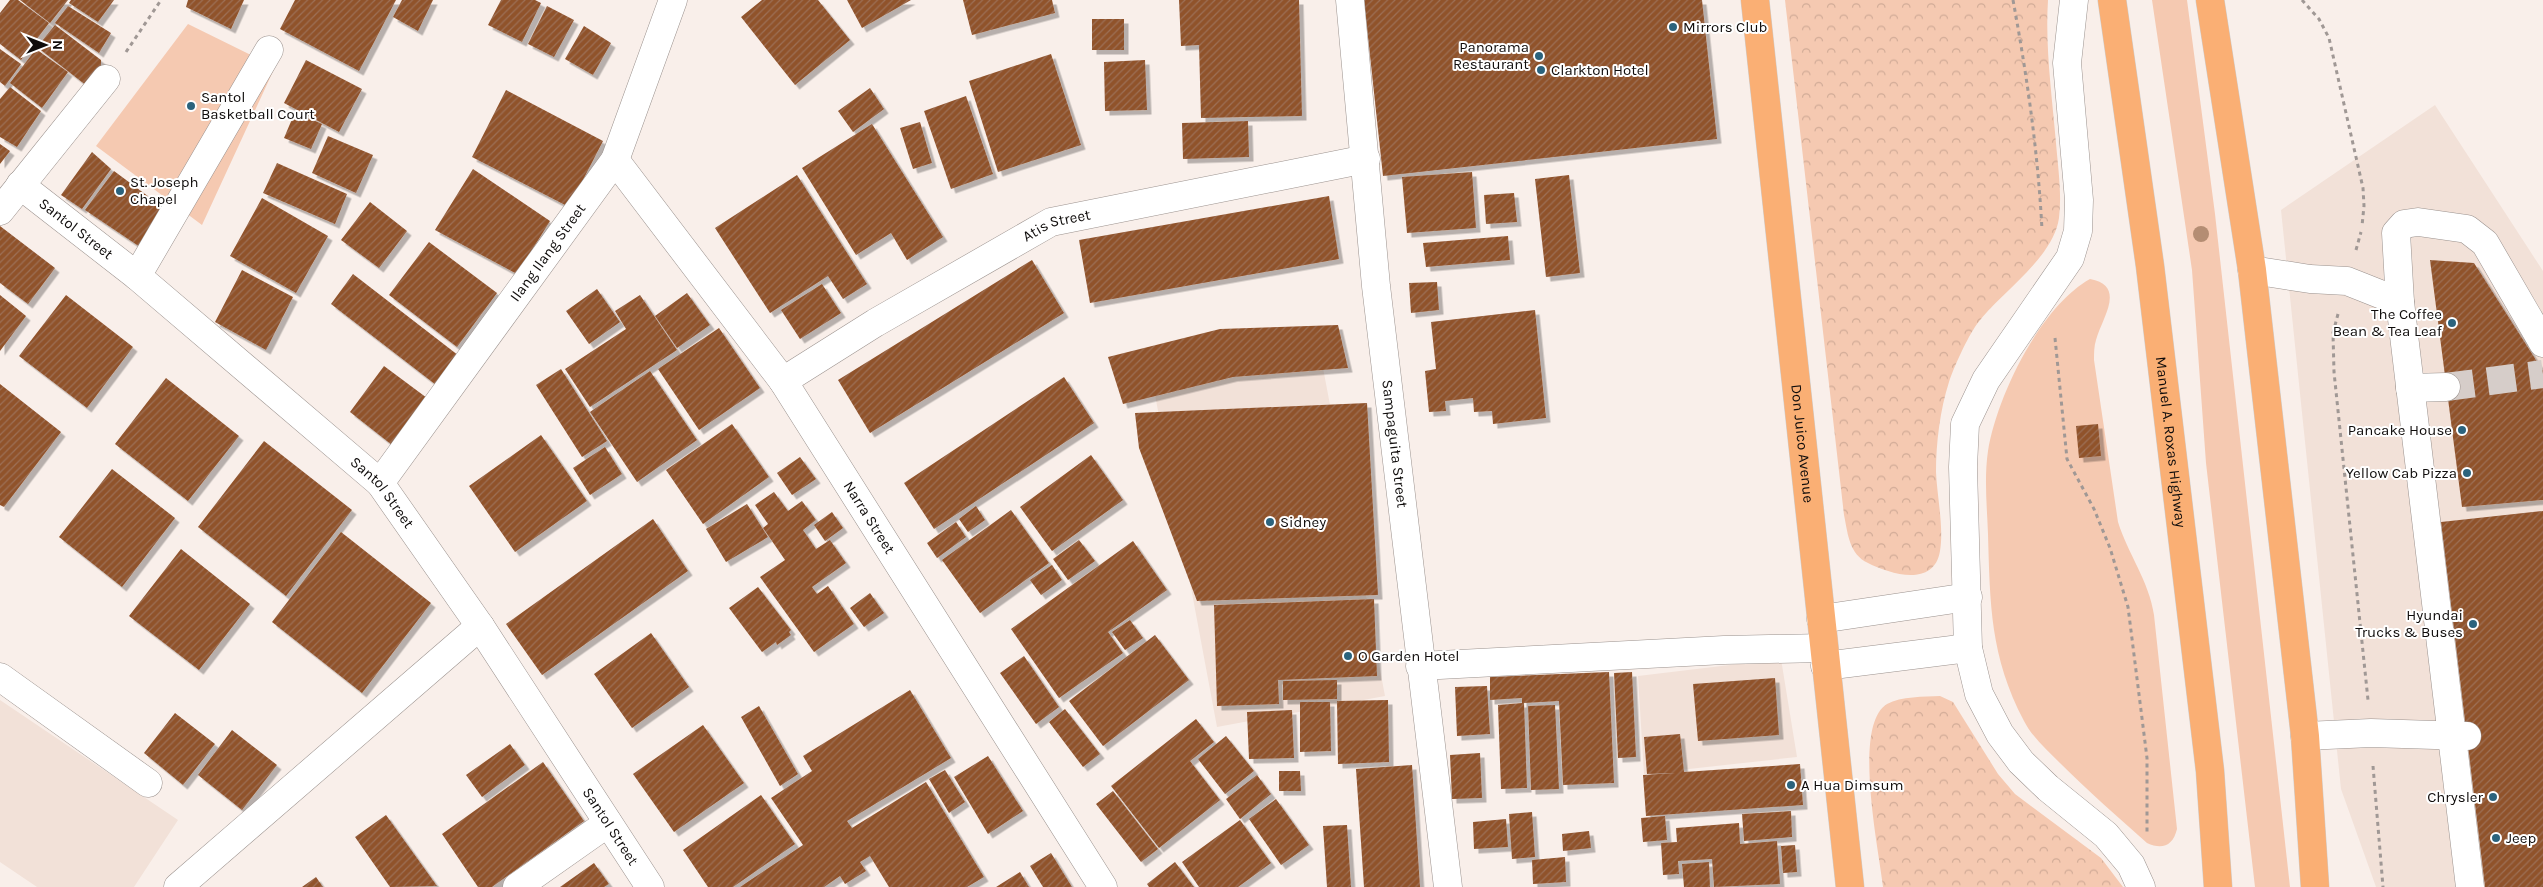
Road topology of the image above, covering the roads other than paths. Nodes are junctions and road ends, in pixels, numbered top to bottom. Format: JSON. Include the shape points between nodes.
{"nodes":[{"id":1,"x":673,"y":0,"type":"edge"},
{"id":2,"x":1350,"y":0,"type":"edge"},
{"id":3,"x":1755,"y":0,"type":"edge"},
{"id":4,"x":2074,"y":0,"type":"edge"},
{"id":5,"x":2112,"y":0,"type":"edge"},
{"id":6,"x":2210,"y":0,"type":"edge"},
{"id":7,"x":269,"y":50,"type":"dead end"},
{"id":8,"x":106,"y":79,"type":"road end"},
{"id":9,"x":1366,"y":159,"type":"junction"},
{"id":10,"x":615,"y":160,"type":"junction"},
{"id":11,"x":20,"y":185,"type":"junction"},
{"id":12,"x":0,"y":211,"type":"edge"},
{"id":13,"x":2252,"y":270,"type":"junction"},
{"id":14,"x":136,"y":276,"type":"junction"},
{"id":15,"x":2400,"y":302,"type":"junction"},
{"id":16,"x":2543,"y":343,"type":"edge"},
{"id":17,"x":783,"y":381,"type":"junction"},
{"id":18,"x":2446,"y":387,"type":"tunnel mouth"},
{"id":19,"x":2410,"y":388,"type":"junction"},
{"id":20,"x":380,"y":483,"type":"junction"},
{"id":21,"x":1968,"y":597,"type":"junction"},
{"id":22,"x":1821,"y":619,"type":"junction"},
{"id":23,"x":480,"y":626,"type":"junction"},
{"id":24,"x":1968,"y":648,"type":"junction"},
{"id":25,"x":1824,"y":657,"type":"junction"},
{"id":26,"x":1420,"y":666,"type":"junction"},
{"id":27,"x":0,"y":677,"type":"edge"},
{"id":28,"x":2305,"y":736,"type":"junction"},
{"id":29,"x":2459,"y":736,"type":"junction"},
{"id":30,"x":148,"y":783,"type":"dead end"},
{"id":31,"x":608,"y":823,"type":"junction"},
{"id":32,"x":178,"y":887,"type":"edge"},
{"id":33,"x":517,"y":887,"type":"edge"},
{"id":34,"x":650,"y":887,"type":"edge"},
{"id":35,"x":1103,"y":887,"type":"edge"},
{"id":36,"x":1448,"y":887,"type":"edge"},
{"id":37,"x":1850,"y":887,"type":"edge"},
{"id":38,"x":2141,"y":887,"type":"edge"},
{"id":39,"x":2218,"y":887,"type":"edge"},
{"id":40,"x":2315,"y":887,"type":"edge"},
{"id":41,"x":2470,"y":887,"type":"edge"}],
"edges":[{"from":1,"to":10,"type":"street","name":"Ilang Ilang Street"},
{"from":2,"to":9,"type":"street","name":"Sampaguita Street"},
{"from":3,"to":22,"type":"main road","name":"Don Juico Avenue"},
{"from":4,"to":21,"type":"street","via":[[2067,63],[2079,200],[2078,231],[2070,258],[1986,380],[1965,424],[1963,467]]},
{"from":5,"to":39,"type":"main road","name":"Manuel A. Roxas Highway","via":[[2152,276],[2210,771]]},
{"from":6,"to":13,"type":"main road"},
{"from":7,"to":14,"type":"street"},
{"from":8,"to":11,"type":"street"},
{"from":9,"to":17,"type":"street","name":"Atis Street","via":[[1051,222],[875,323]]},
{"from":9,"to":26,"type":"street","name":"Sampaguita Street","via":[[1376,286]]},
{"from":10,"to":17,"type":"street","name":"Narra Street"},
{"from":10,"to":20,"type":"street","name":"Ilang Ilang Street"},
{"from":11,"to":12,"type":"street"},
{"from":11,"to":14,"type":"street","name":"Santol Street"},
{"from":13,"to":15,"type":"street","via":[[2347,281]]},
{"from":13,"to":28,"type":"main road"},
{"from":14,"to":20,"type":"street","name":"Santol Street"},
{"from":15,"to":16,"type":"street","via":[[2396,232],[2404,224],[2418,222],[2467,229],[2485,243]]},
{"from":15,"to":19,"type":"street"},
{"from":17,"to":35,"type":"street","name":"Narra Street"},
{"from":18,"to":19,"type":"street"},
{"from":19,"to":29,"type":"street"},
{"from":20,"to":23,"type":"street","name":"Santol Street"},
{"from":21,"to":22,"type":"street"},
{"from":21,"to":24,"type":"street"},
{"from":22,"to":25,"type":"main road","name":"Don Juico Avenue"},
{"from":23,"to":31,"type":"street","name":"Santol Street"},
{"from":23,"to":32,"type":"street"},
{"from":24,"to":25,"type":"street"},
{"from":24,"to":38,"type":"street","via":[[1979,694],[2000,734],[2034,775],[2106,835],[2131,865]]},
{"from":25,"to":26,"type":"street","via":[[1724,650]]},
{"from":25,"to":37,"type":"main road","name":"Don Juico Avenue"},
{"from":26,"to":36,"type":"street","name":"Sampaguita Street"},
{"from":27,"to":30,"type":"street"},
{"from":28,"to":29,"type":"street","via":[[2371,733]]},
{"from":28,"to":40,"type":"main road"},
{"from":29,"to":41,"type":"street"},
{"from":31,"to":33,"type":"street"},
{"from":31,"to":34,"type":"street","name":"Santol Street"}]}
